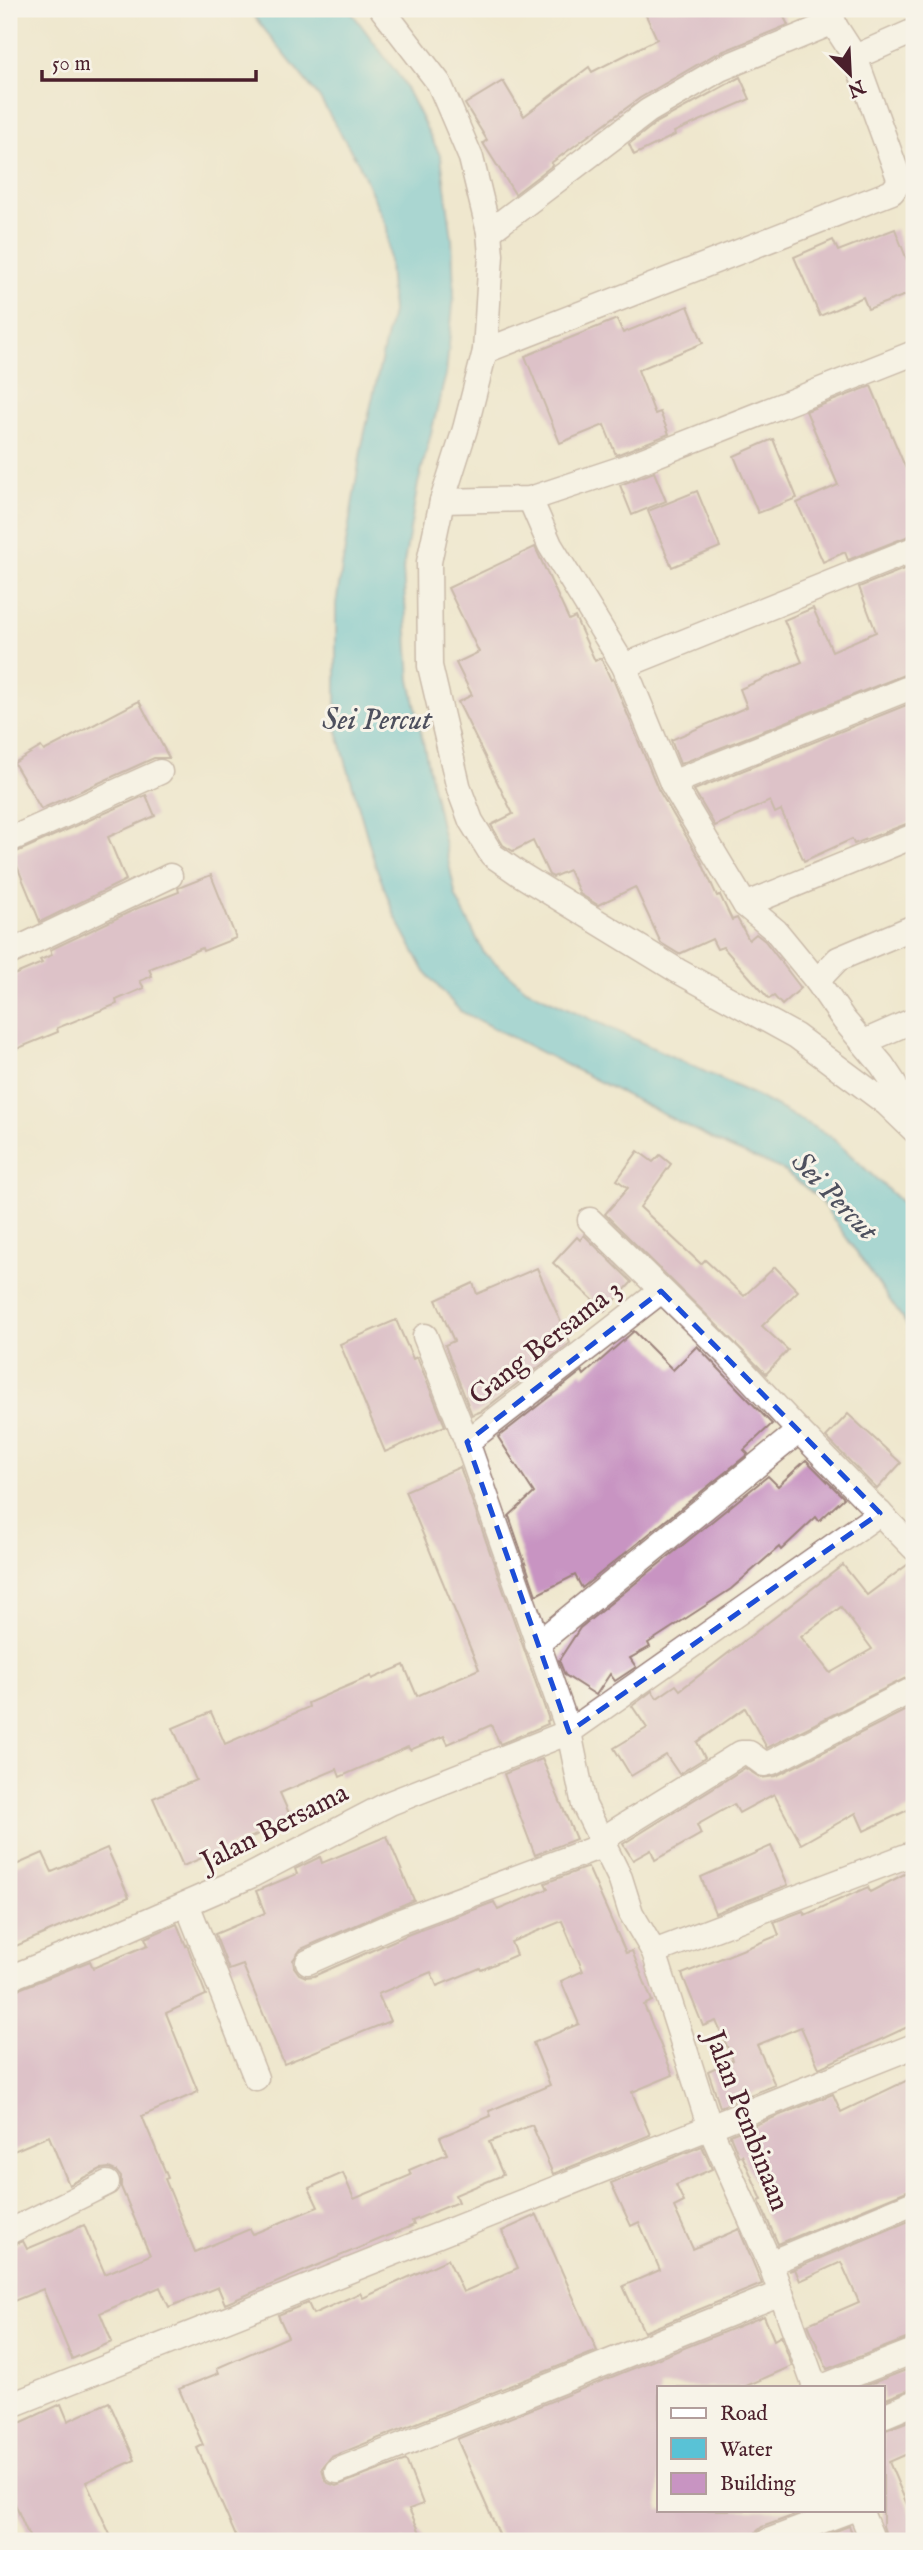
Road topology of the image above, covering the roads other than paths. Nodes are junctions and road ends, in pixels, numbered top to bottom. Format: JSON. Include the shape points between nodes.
{"nodes":[{"id":1,"x":382,"y":9,"type":"edge"},
{"id":2,"x":829,"y":15,"type":"edge"},
{"id":3,"x":914,"y":31,"type":"edge"},
{"id":4,"x":855,"y":57,"type":"junction"},
{"id":5,"x":489,"y":232,"type":"junction"},
{"id":6,"x":485,"y":351,"type":"junction"},
{"id":7,"x":914,"y":353,"type":"edge"},
{"id":8,"x":530,"y":499,"type":"junction"},
{"id":9,"x":442,"y":501,"type":"junction"},
{"id":10,"x":914,"y":549,"type":"edge"},
{"id":11,"x":624,"y":666,"type":"junction"},
{"id":12,"x":914,"y":686,"type":"edge"},
{"id":13,"x":160,"y":772,"type":"dead end"},
{"id":14,"x":672,"y":783,"type":"junction"},
{"id":15,"x":914,"y":836,"type":"edge"},
{"id":16,"x":9,"y":840,"type":"edge"},
{"id":17,"x":170,"y":876,"type":"dead end"},
{"id":18,"x":746,"y":905,"type":"junction"},
{"id":19,"x":914,"y":928,"type":"edge"},
{"id":20,"x":9,"y":953,"type":"edge"},
{"id":21,"x":817,"y":981,"type":"junction"},
{"id":22,"x":914,"y":1020,"type":"edge"},
{"id":23,"x":864,"y":1042,"type":"junction"},
{"id":24,"x":910,"y":1125,"type":"edge"},
{"id":25,"x":590,"y":1220,"type":"dead end"},
{"id":26,"x":661,"y":1291,"type":"junction"},
{"id":27,"x":425,"y":1336,"type":"dead end"},
{"id":28,"x":799,"y":1431,"type":"junction"},
{"id":29,"x":467,"y":1442,"type":"junction"},
{"id":30,"x":880,"y":1514,"type":"junction"},
{"id":31,"x":914,"y":1548,"type":"edge"},
{"id":32,"x":537,"y":1644,"type":"junction"},
{"id":33,"x":914,"y":1689,"type":"edge"},
{"id":34,"x":569,"y":1732,"type":"junction"},
{"id":35,"x":603,"y":1842,"type":"junction"},
{"id":36,"x":914,"y":1853,"type":"edge"},
{"id":37,"x":187,"y":1904,"type":"junction"},
{"id":38,"x":654,"y":1952,"type":"junction"},
{"id":39,"x":308,"y":1962,"type":"dead end"},
{"id":40,"x":9,"y":1978,"type":"edge"},
{"id":41,"x":914,"y":2046,"type":"edge"},
{"id":42,"x":257,"y":2078,"type":"dead end"},
{"id":43,"x":710,"y":2128,"type":"junction"},
{"id":44,"x":107,"y":2183,"type":"dead end"},
{"id":45,"x":914,"y":2203,"type":"edge"},
{"id":46,"x":9,"y":2232,"type":"edge"},
{"id":47,"x":770,"y":2263,"type":"junction"},
{"id":48,"x":781,"y":2293,"type":"junction"},
{"id":49,"x":914,"y":2351,"type":"edge"},
{"id":50,"x":815,"y":2386,"type":"edge"},
{"id":51,"x":825,"y":2386,"type":"edge"},
{"id":52,"x":914,"y":2403,"type":"edge"},
{"id":53,"x":9,"y":2406,"type":"edge"},
{"id":54,"x":884,"y":2416,"type":"edge"},
{"id":55,"x":337,"y":2471,"type":"dead end"},
{"id":56,"x":846,"y":2512,"type":"edge"},
{"id":57,"x":861,"y":2512,"type":"edge"},
{"id":58,"x":768,"y":2541,"type":"edge"},
{"id":59,"x":873,"y":2541,"type":"edge"}],
"edges":[{"from":1,"to":5,"type":"street","via":[[439,83],[471,158]]},
{"from":2,"to":4,"type":"street"},
{"from":2,"to":5,"type":"street","via":[[648,111]]},
{"from":3,"to":4,"type":"street"},
{"from":4,"to":6,"type":"street","via":[[900,181],[892,192]]},
{"from":5,"to":6,"type":"street"},
{"from":6,"to":9,"type":"street"},
{"from":7,"to":8,"type":"street","via":[[623,468]]},
{"from":8,"to":9,"type":"street"},
{"from":8,"to":11,"type":"street","via":[[550,545]]},
{"from":9,"to":24,"type":"street","via":[[429,562],[430,666],[459,789],[471,821],[492,855],[678,971],[796,1035]]},
{"from":10,"to":11,"type":"street"},
{"from":11,"to":14,"type":"street"},
{"from":12,"to":14,"type":"street"},
{"from":13,"to":16,"type":"street"},
{"from":14,"to":18,"type":"street"},
{"from":15,"to":18,"type":"street"},
{"from":17,"to":20,"type":"street"},
{"from":18,"to":21,"type":"street","via":[[776,931]]},
{"from":19,"to":21,"type":"street","via":[[838,959]]},
{"from":21,"to":23,"type":"street"},
{"from":22,"to":23,"type":"street"},
{"from":23,"to":24,"type":"street","via":[[894,1083]]},
{"from":25,"to":26,"type":"street"},
{"from":26,"to":28,"type":"street"},
{"from":26,"to":29,"type":"street","name":"Gang Bersama 3"},
{"from":27,"to":29,"type":"street","name":"Jalan Pembinaan"},
{"from":28,"to":30,"type":"street"},
{"from":28,"to":32,"type":"street"},
{"from":29,"to":32,"type":"street","name":"Jalan Pembinaan"},
{"from":30,"to":31,"type":"street"},
{"from":30,"to":34,"type":"street","name":"Jalan Bersama"},
{"from":32,"to":34,"type":"street","name":"Jalan Pembinaan"},
{"from":33,"to":35,"type":"street","via":[[772,1762],[741,1753]]},
{"from":34,"to":35,"type":"street","name":"Jalan Pembinaan","via":[[584,1805]]},
{"from":34,"to":37,"type":"street","name":"Jalan Bersama","via":[[390,1803]]},
{"from":35,"to":38,"type":"street","name":"Jalan Pembinaan","via":[[631,1913]]},
{"from":35,"to":39,"type":"street"},
{"from":36,"to":38,"type":"street"},
{"from":37,"to":40,"type":"street","name":"Jalan Bersama"},
{"from":37,"to":42,"type":"street"},
{"from":38,"to":43,"type":"street","name":"Jalan Pembinaan"},
{"from":41,"to":43,"type":"street"},
{"from":43,"to":47,"type":"street","name":"Jalan Pembinaan"},
{"from":43,"to":53,"type":"street"},
{"from":44,"to":46,"type":"street"},
{"from":45,"to":47,"type":"street"},
{"from":47,"to":48,"type":"street","name":"Jalan Pembinaan"},
{"from":48,"to":50,"type":"street","name":"Jalan Pembinaan"},
{"from":48,"to":55,"type":"street"},
{"from":49,"to":51,"type":"street"},
{"from":52,"to":54,"type":"street"},
{"from":56,"to":58,"type":"street"},
{"from":57,"to":59,"type":"street"}]}
